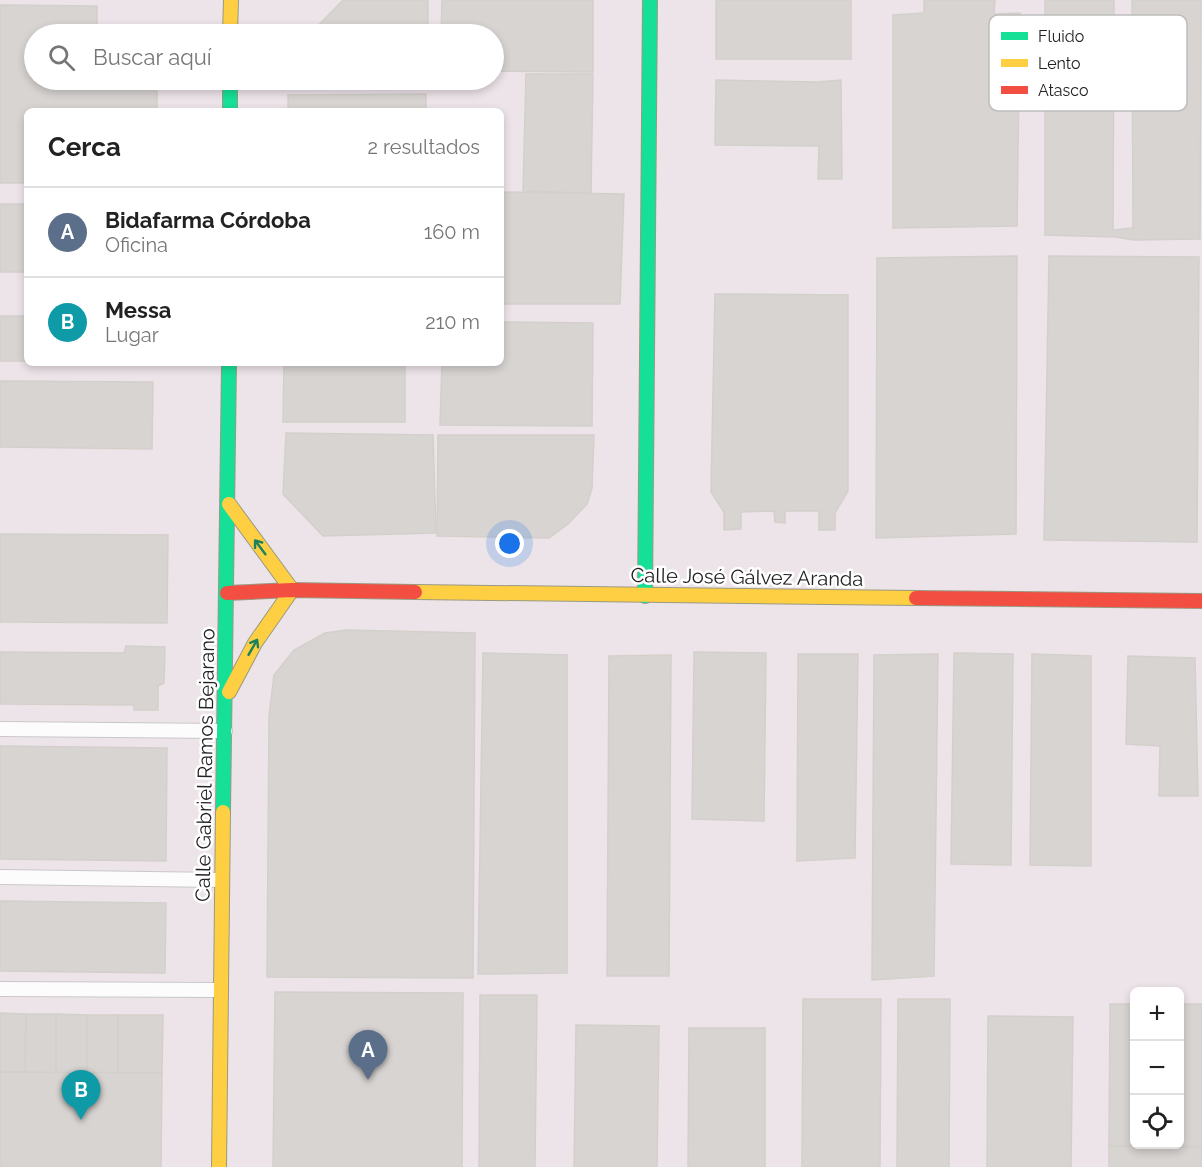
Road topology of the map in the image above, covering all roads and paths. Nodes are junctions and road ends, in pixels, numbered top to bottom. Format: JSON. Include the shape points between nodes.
{"nodes":[{"id":1,"x":231,"y":0,"type":"edge"},
{"id":2,"x":650,"y":0,"type":"edge"},
{"id":3,"x":230,"y":24,"type":"edge"},
{"id":4,"x":230,"y":90,"type":"edge"},
{"id":5,"x":230,"y":108,"type":"edge"},
{"id":6,"x":229,"y":366,"type":"edge"},
{"id":7,"x":229,"y":504,"type":"junction"},
{"id":8,"x":292,"y":590,"type":"junction"},
{"id":9,"x":227,"y":593,"type":"junction"},
{"id":10,"x":645,"y":596,"type":"junction"},
{"id":11,"x":1202,"y":601,"type":"edge"},
{"id":12,"x":226,"y":699,"type":"junction"},
{"id":13,"x":0,"y":729,"type":"edge"},
{"id":14,"x":225,"y":732,"type":"junction"},
{"id":15,"x":0,"y":877,"type":"edge"},
{"id":16,"x":222,"y":880,"type":"junction"},
{"id":17,"x":0,"y":989,"type":"edge"},
{"id":18,"x":220,"y":990,"type":"junction"},
{"id":19,"x":219,"y":1167,"type":"edge"}],
"edges":[{"from":1,"to":3,"type":"street"},
{"from":2,"to":10,"type":"street"},
{"from":4,"to":5,"type":"street"},
{"from":6,"to":7,"type":"street","name":"Calle Gabriel Ramos Bejarano"},
{"from":8,"to":7,"type":"street","one_way":true},
{"from":7,"to":9,"type":"street","name":"Calle Gabriel Ramos Bejarano"},
{"from":8,"to":9,"type":"street","name":"Calle José Gálvez Aranda"},
{"from":8,"to":10,"type":"street","name":"Calle José Gálvez Aranda"},
{"from":12,"to":8,"type":"street","one_way":true,"via":[[255,643]]},
{"from":9,"to":12,"type":"street","name":"Calle Gabriel Ramos Bejarano"},
{"from":10,"to":11,"type":"street","name":"Calle José Gálvez Aranda"},
{"from":12,"to":14,"type":"street","name":"Calle Gabriel Ramos Bejarano"},
{"from":13,"to":14,"type":"lane"},
{"from":14,"to":16,"type":"street","name":"Calle Gabriel Ramos Bejarano"},
{"from":15,"to":16,"type":"lane"},
{"from":16,"to":18,"type":"street","name":"Calle Gabriel Ramos Bejarano"},
{"from":17,"to":18,"type":"lane"},
{"from":18,"to":19,"type":"street","name":"Calle Gabriel Ramos Bejarano"}]}
